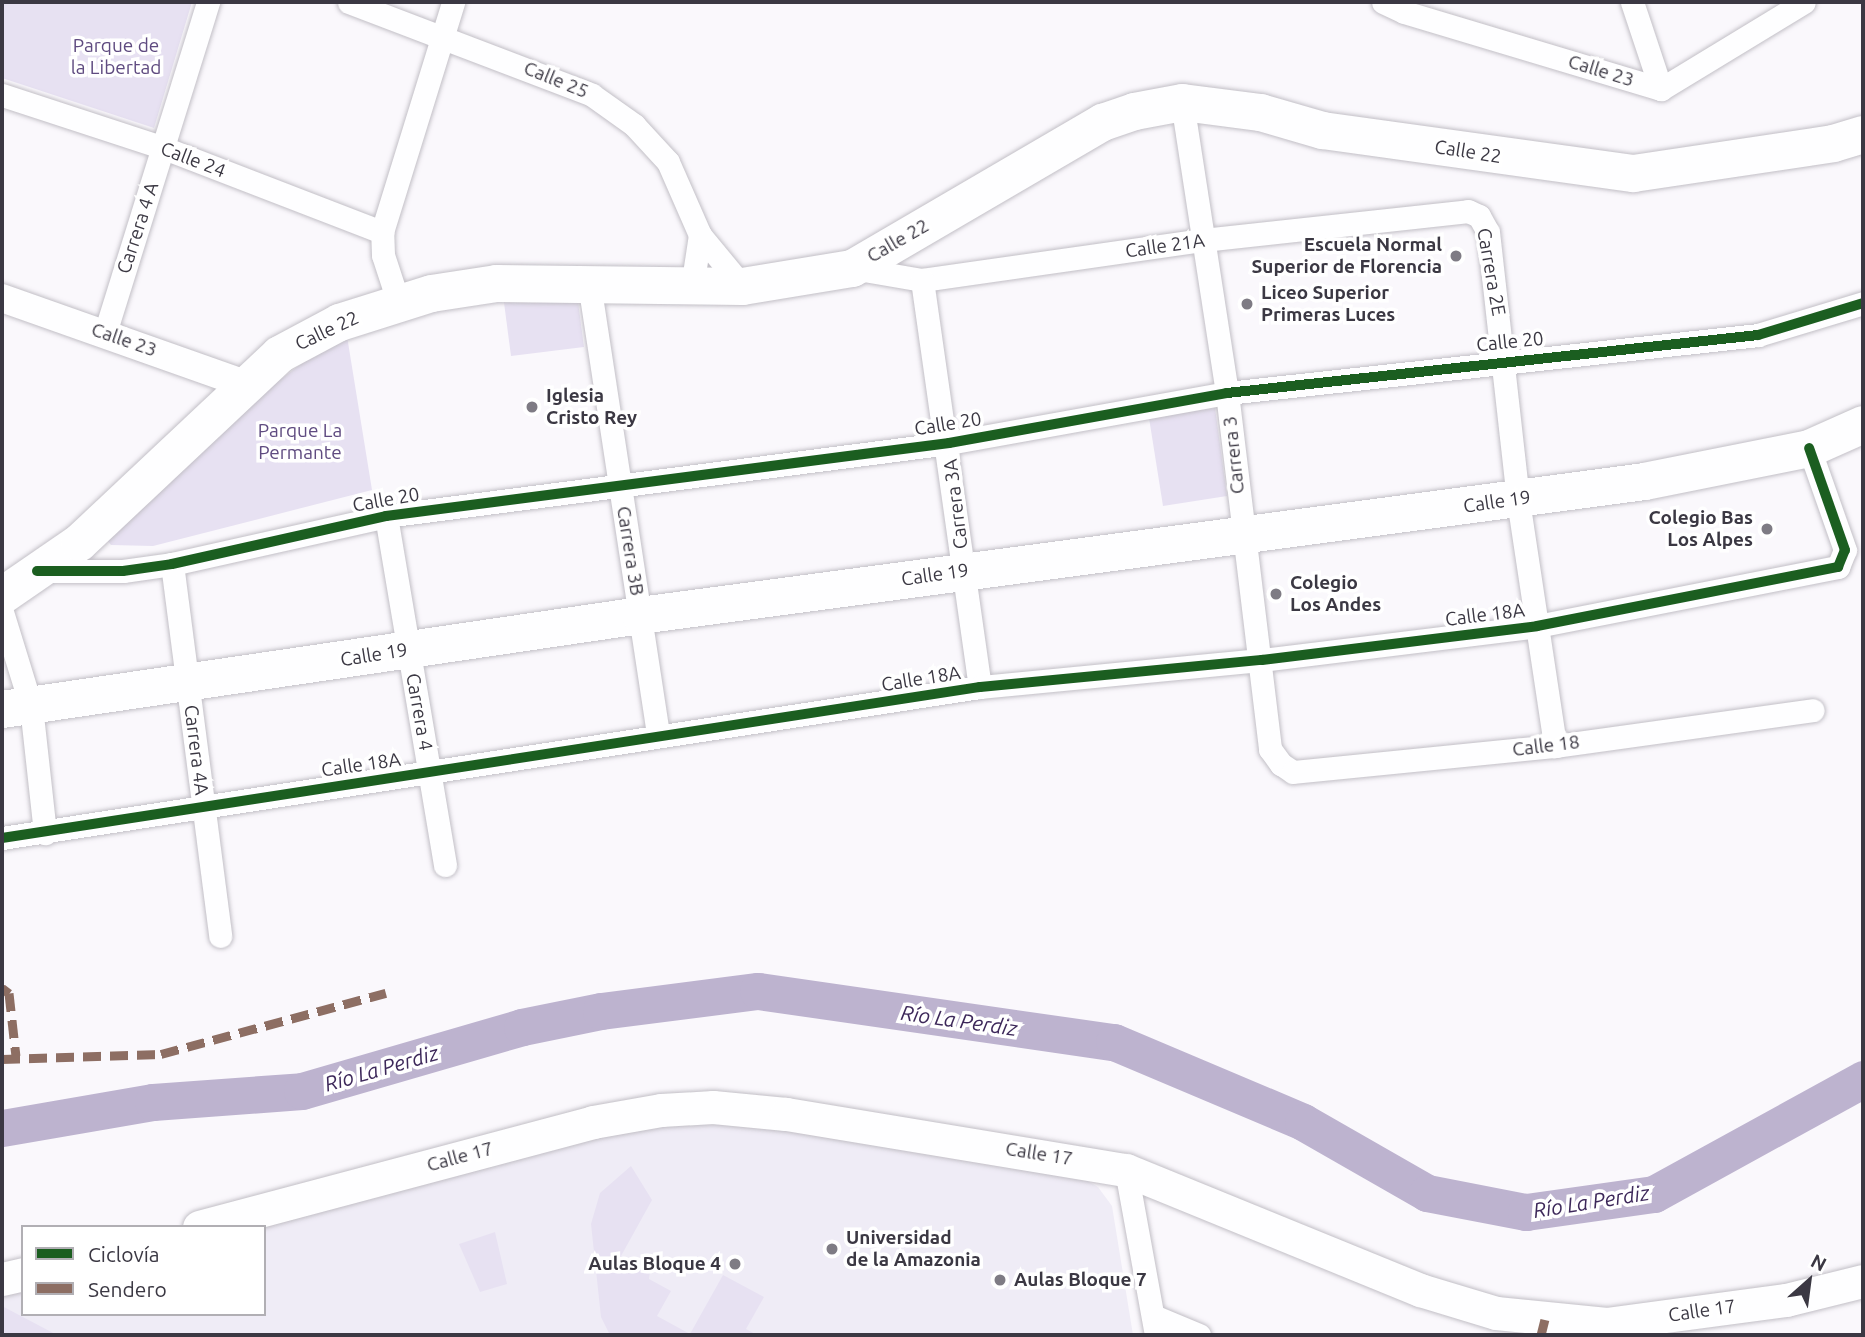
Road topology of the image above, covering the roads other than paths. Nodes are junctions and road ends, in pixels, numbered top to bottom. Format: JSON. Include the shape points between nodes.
{"nodes":[{"id":1,"x":208,"y":2,"type":"edge"},
{"id":2,"x":349,"y":2,"type":"edge"},
{"id":3,"x":453,"y":2,"type":"edge"},
{"id":4,"x":1383,"y":2,"type":"edge"},
{"id":5,"x":1632,"y":2,"type":"edge"},
{"id":6,"x":1804,"y":2,"type":"edge"},
{"id":7,"x":443,"y":35,"type":"junction"},
{"id":8,"x":1661,"y":89,"type":"junction"},
{"id":9,"x":2,"y":95,"type":"edge"},
{"id":10,"x":1182,"y":102,"type":"junction"},
{"id":11,"x":1863,"y":134,"type":"edge"},
{"id":12,"x":164,"y":148,"type":"junction"},
{"id":13,"x":1479,"y":216,"type":"joint"},
{"id":14,"x":382,"y":233,"type":"junction"},
{"id":15,"x":700,"y":235,"type":"junction"},
{"id":16,"x":1203,"y":240,"type":"junction"},
{"id":17,"x":852,"y":268,"type":"junction"},
{"id":18,"x":922,"y":280,"type":"junction"},
{"id":19,"x":589,"y":283,"type":"junction"},
{"id":20,"x":742,"y":286,"type":"junction"},
{"id":21,"x":692,"y":287,"type":"junction"},
{"id":22,"x":2,"y":298,"type":"edge"},
{"id":23,"x":398,"y":301,"type":"junction"},
{"id":24,"x":1863,"y":303,"type":"edge"},
{"id":25,"x":105,"y":333,"type":"junction"},
{"id":26,"x":1504,"y":360,"type":"junction"},
{"id":27,"x":245,"y":384,"type":"junction"},
{"id":28,"x":1227,"y":393,"type":"junction"},
{"id":29,"x":1863,"y":424,"type":"edge"},
{"id":30,"x":949,"y":443,"type":"junction"},
{"id":31,"x":1810,"y":448,"type":"junction"},
{"id":32,"x":620,"y":485,"type":"junction"},
{"id":33,"x":1518,"y":500,"type":"junction"},
{"id":34,"x":386,"y":516,"type":"junction"},
{"id":35,"x":1243,"y":535,"type":"junction"},
{"id":36,"x":172,"y":564,"type":"junction"},
{"id":37,"x":37,"y":570,"type":"junction"},
{"id":38,"x":964,"y":571,"type":"junction"},
{"id":39,"x":2,"y":595,"type":"edge"},
{"id":40,"x":2,"y":612,"type":"edge"},
{"id":41,"x":640,"y":615,"type":"junction"},
{"id":42,"x":1537,"y":626,"type":"junction"},
{"id":43,"x":408,"y":649,"type":"junction"},
{"id":44,"x":1262,"y":660,"type":"junction"},
{"id":45,"x":187,"y":684,"type":"junction"},
{"id":46,"x":981,"y":687,"type":"junction"},
{"id":47,"x":16,"y":708,"type":"edge"},
{"id":48,"x":1812,"y":710,"type":"dead end"},
{"id":49,"x":658,"y":737,"type":"junction"},
{"id":50,"x":1555,"y":746,"type":"junction"},
{"id":51,"x":1280,"y":764,"type":"joint"},
{"id":52,"x":429,"y":772,"type":"junction"},
{"id":53,"x":203,"y":805,"type":"junction"},
{"id":54,"x":45,"y":833,"type":"junction"},
{"id":55,"x":2,"y":838,"type":"edge"},
{"id":56,"x":445,"y":865,"type":"dead end"},
{"id":57,"x":220,"y":936,"type":"dead end"},
{"id":58,"x":1126,"y":1170,"type":"junction"},
{"id":59,"x":207,"y":1225,"type":"edge"},
{"id":60,"x":21,"y":1274,"type":"edge"},
{"id":61,"x":2,"y":1279,"type":"edge"},
{"id":62,"x":1863,"y":1280,"type":"edge"},
{"id":63,"x":1155,"y":1325,"type":"edge"},
{"id":64,"x":1612,"y":1330,"type":"edge"},
{"id":65,"x":1199,"y":1335,"type":"edge"}],
"edges":[{"from":1,"to":12,"type":"street","name":"Carrera 4 A"},
{"from":2,"to":7,"type":"street","name":"Calle 25"},
{"from":3,"to":7,"type":"street"},
{"from":4,"to":8,"type":"street","name":"Calle 23"},
{"from":5,"to":8,"type":"street"},
{"from":6,"to":8,"type":"street","name":"Calle 23"},
{"from":7,"to":14,"type":"street"},
{"from":7,"to":15,"type":"street","name":"Calle 25","via":[[592,94],[634,125],[668,162]]},
{"from":9,"to":12,"type":"street","name":"Calle 24"},
{"from":10,"to":11,"type":"main road","name":"Calle 22","via":[[1259,112],[1322,130],[1633,173],[1833,143]]},
{"from":10,"to":16,"type":"street","name":"Carrera 3"},
{"from":10,"to":17,"type":"main road","name":"Calle 22","via":[[1102,122]]},
{"from":12,"to":14,"type":"street","name":"Calle 24"},
{"from":12,"to":25,"type":"street","name":"Carrera 4 A"},
{"from":13,"to":16,"type":"street","name":"Calle 21A","via":[[1468,211]]},
{"from":13,"to":26,"type":"street","name":"Carrera 2E","via":[[1489,232]]},
{"from":14,"to":23,"type":"street","via":[[383,255]]},
{"from":15,"to":20,"type":"street","name":"Calle 25"},
{"from":15,"to":21,"type":"street"},
{"from":16,"to":18,"type":"street","name":"Calle 21A"},
{"from":16,"to":28,"type":"street","name":"Carrera 3"},
{"from":17,"to":18,"type":"street","name":"Calle 21A"},
{"from":17,"to":20,"type":"main road","name":"Calle 22"},
{"from":18,"to":30,"type":"street","name":"Carrera 3A"},
{"from":19,"to":21,"type":"main road","name":"Calle 22"},
{"from":19,"to":23,"type":"main road","name":"Calle 22","via":[[496,283]]},
{"from":19,"to":32,"type":"street","name":"Carrera 3B"},
{"from":20,"to":21,"type":"main road","name":"Calle 22"},
{"from":22,"to":25,"type":"street","name":"Calle 23"},
{"from":23,"to":27,"type":"main road","name":"Calle 22","via":[[339,322],[291,348]]},
{"from":24,"to":26,"type":"street","name":"Calle 20","via":[[1758,335]]},
{"from":25,"to":27,"type":"street","name":"Calle 23"},
{"from":26,"to":28,"type":"street","name":"Calle 20"},
{"from":26,"to":33,"type":"street","name":"Carrera 2E"},
{"from":27,"to":37,"type":"main road","name":"Calle 22","via":[[79,542]]},
{"from":28,"to":30,"type":"street","name":"Calle 20"},
{"from":28,"to":35,"type":"street","name":"Carrera 3"},
{"from":29,"to":31,"type":"main road","name":"Calle 19"},
{"from":30,"to":32,"type":"street","name":"Calle 20"},
{"from":30,"to":38,"type":"street","name":"Carrera 3A"},
{"from":31,"to":33,"type":"main road","name":"Calle 19"},
{"from":31,"to":42,"type":"street","name":"Calle 18A","via":[[1845,551],[1845,561],[1838,567]]},
{"from":32,"to":34,"type":"street","name":"Calle 20"},
{"from":32,"to":41,"type":"street","name":"Carrera 3B"},
{"from":33,"to":35,"type":"main road","name":"Calle 19"},
{"from":33,"to":42,"type":"street","name":"Carrera 2E"},
{"from":34,"to":36,"type":"street","name":"Calle 20"},
{"from":34,"to":43,"type":"street","name":"Carrera 4"},
{"from":35,"to":38,"type":"main road","name":"Calle 19"},
{"from":35,"to":44,"type":"street","name":"Carrera 3"},
{"from":36,"to":37,"type":"street","name":"Calle 20","via":[[122,571]]},
{"from":36,"to":45,"type":"street","name":"Carrera 4A"},
{"from":37,"to":39,"type":"main road","name":"Calle 22"},
{"from":38,"to":41,"type":"main road","name":"Calle 19"},
{"from":38,"to":46,"type":"street","name":"Carrera 3A"},
{"from":40,"to":47,"type":"street"},
{"from":41,"to":43,"type":"main road","name":"Calle 19"},
{"from":41,"to":49,"type":"street","name":"Carrera 3B"},
{"from":42,"to":44,"type":"street","name":"Calle 18A"},
{"from":42,"to":50,"type":"street","name":"Carrera 2E"},
{"from":43,"to":45,"type":"main road","name":"Calle 19"},
{"from":43,"to":52,"type":"street","name":"Carrera 4"},
{"from":44,"to":46,"type":"street","name":"Calle 18A"},
{"from":44,"to":51,"type":"street","name":"Carrera 3","via":[[1270,749]]},
{"from":45,"to":47,"type":"main road","name":"Calle 19"},
{"from":45,"to":53,"type":"street","name":"Carrera 4A"},
{"from":46,"to":49,"type":"street","name":"Calle 18A"},
{"from":47,"to":54,"type":"street"},
{"from":48,"to":50,"type":"street","name":"Calle 18"},
{"from":49,"to":52,"type":"street","name":"Calle 18A"},
{"from":50,"to":51,"type":"street","name":"Calle 18","via":[[1293,772]]},
{"from":52,"to":53,"type":"street","name":"Calle 18A"},
{"from":52,"to":56,"type":"street","name":"Carrera 4"},
{"from":53,"to":54,"type":"street","name":"Calle 18A"},
{"from":53,"to":57,"type":"street","name":"Carrera 4A"},
{"from":54,"to":55,"type":"street","name":"Calle 18A"},
{"from":58,"to":59,"type":"main road","name":"Calle 17","via":[[786,1114],[713,1108],[661,1110],[593,1122]]},
{"from":58,"to":63,"type":"street"},
{"from":58,"to":64,"type":"main road","name":"Calle 17","via":[[1420,1290],[1496,1312]]},
{"from":60,"to":61,"type":"main road"},
{"from":62,"to":64,"type":"main road","name":"Calle 17","via":[[1786,1300]]},
{"from":63,"to":65,"type":"street"}]}
